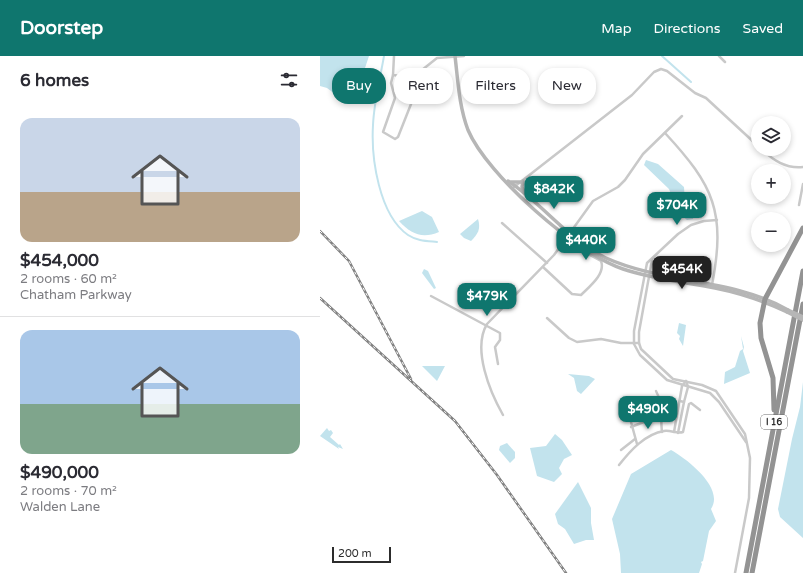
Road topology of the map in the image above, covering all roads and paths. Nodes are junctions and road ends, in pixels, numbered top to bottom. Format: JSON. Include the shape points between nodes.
{"nodes":[{"id":1,"x":394,"y":56,"type":"edge"},
{"id":2,"x":464,"y":56,"type":"edge"},
{"id":3,"x":719,"y":56,"type":"edge"},
{"id":4,"x":455,"y":57,"type":"edge"},
{"id":5,"x":725,"y":62,"type":"dead end"},
{"id":6,"x":393,"y":75,"type":"junction"},
{"id":7,"x":394,"y":92,"type":"junction"},
{"id":8,"x":682,"y":116,"type":"dead end"},
{"id":9,"x":665,"y":133,"type":"junction"},
{"id":10,"x":751,"y":140,"type":"edge"},
{"id":11,"x":770,"y":156,"type":"edge"},
{"id":12,"x":803,"y":167,"type":"edge"},
{"id":13,"x":504,"y":179,"type":"junction"},
{"id":14,"x":510,"y":181,"type":"junction"},
{"id":15,"x":522,"y":181,"type":"junction"},
{"id":16,"x":803,"y":184,"type":"edge"},
{"id":17,"x":514,"y":187,"type":"junction"},
{"id":18,"x":529,"y":198,"type":"junction"},
{"id":19,"x":799,"y":205,"type":"dead end"},
{"id":20,"x":717,"y":220,"type":"junction"},
{"id":21,"x":502,"y":223,"type":"dead end"},
{"id":22,"x":803,"y":228,"type":"edge"},
{"id":23,"x":569,"y":236,"type":"junction"},
{"id":24,"x":585,"y":250,"type":"junction"},
{"id":25,"x":652,"y":260,"type":"junction"},
{"id":26,"x":547,"y":263,"type":"junction"},
{"id":27,"x":609,"y":264,"type":"junction"},
{"id":28,"x":543,"y":267,"type":"junction"},
{"id":29,"x":602,"y":267,"type":"junction"},
{"id":30,"x":803,"y":271,"type":"edge"},
{"id":31,"x":645,"y":273,"type":"junction"},
{"id":32,"x":650,"y":274,"type":"junction"},
{"id":33,"x":712,"y":286,"type":"junction"},
{"id":34,"x":431,"y":296,"type":"dead end"},
{"id":35,"x":765,"y":301,"type":"junction"},
{"id":36,"x":803,"y":304,"type":"edge"},
{"id":37,"x":787,"y":311,"type":"junction"},
{"id":38,"x":802,"y":313,"type":"edge"},
{"id":39,"x":547,"y":318,"type":"dead end"},
{"id":40,"x":803,"y":320,"type":"edge"},
{"id":41,"x":486,"y":325,"type":"junction"},
{"id":42,"x":639,"y":343,"type":"junction"},
{"id":43,"x":634,"y":344,"type":"junction"},
{"id":44,"x":498,"y":364,"type":"dead end"},
{"id":45,"x":686,"y":382,"type":"junction"},
{"id":46,"x":682,"y":386,"type":"junction"},
{"id":47,"x":688,"y":387,"type":"junction"},
{"id":48,"x":656,"y":391,"type":"dead end"},
{"id":49,"x":680,"y":401,"type":"junction"},
{"id":50,"x":684,"y":402,"type":"junction"},
{"id":51,"x":700,"y":410,"type":"dead end"},
{"id":52,"x":503,"y":415,"type":"dead end"},
{"id":53,"x":661,"y":418,"type":"junction"},
{"id":54,"x":631,"y":422,"type":"dead end"},
{"id":55,"x":631,"y":427,"type":"junction"},
{"id":56,"x":662,"y":432,"type":"junction"},
{"id":57,"x":674,"y":432,"type":"junction"},
{"id":58,"x":678,"y":433,"type":"junction"},
{"id":59,"x":772,"y":433,"type":"junction"},
{"id":60,"x":635,"y":439,"type":"junction"},
{"id":61,"x":637,"y":444,"type":"junction"},
{"id":62,"x":747,"y":444,"type":"junction"},
{"id":63,"x":621,"y":450,"type":"dead end"},
{"id":64,"x":619,"y":465,"type":"dead end"},
{"id":65,"x":735,"y":573,"type":"edge"},
{"id":66,"x":746,"y":573,"type":"edge"},
{"id":67,"x":752,"y":573,"type":"edge"}],
"edges":[{"from":1,"to":6,"type":"street"},
{"from":2,"to":4,"type":"street"},
{"from":3,"to":5,"type":"street"},
{"from":4,"to":6,"type":"street","via":[[437,58],[422,70],[401,76]]},
{"from":4,"to":13,"type":"main road","via":[[460,102],[469,131],[485,158]]},
{"from":6,"to":7,"type":"street","via":[[391,83]]},
{"from":7,"to":7,"type":"street","via":[[395,98],[383,132],[395,139],[413,99]]},
{"from":8,"to":9,"type":"street"},
{"from":9,"to":20,"type":"street","via":[[700,174]]},
{"from":9,"to":23,"type":"street","via":[[643,154],[618,187],[593,201]]},
{"from":10,"to":15,"type":"street","via":[[706,98],[661,69],[654,72],[632,95]]},
{"from":11,"to":12,"type":"street","via":[[776,161]]},
{"from":13,"to":14,"type":"main road"},
{"from":13,"to":17,"type":"main road"},
{"from":14,"to":15,"type":"main road"},
{"from":14,"to":17,"type":"main road"},
{"from":15,"to":17,"type":"street"},
{"from":15,"to":18,"type":"main road","via":[[522,190]]},
{"from":16,"to":19,"type":"street"},
{"from":17,"to":18,"type":"main road"},
{"from":17,"to":23,"type":"main road"},
{"from":18,"to":23,"type":"main road"},
{"from":20,"to":25,"type":"street","via":[[691,225]]},
{"from":20,"to":33,"type":"street","via":[[718,253]]},
{"from":21,"to":26,"type":"street"},
{"from":22,"to":35,"type":"highway"},
{"from":23,"to":24,"type":"main road"},
{"from":23,"to":26,"type":"street"},
{"from":23,"to":31,"type":"main road","via":[[606,258]]},
{"from":24,"to":27,"type":"main road"},
{"from":24,"to":29,"type":"street","via":[[601,261]]},
{"from":25,"to":31,"type":"street","via":[[647,263]]},
{"from":25,"to":32,"type":"street"},
{"from":26,"to":28,"type":"street"},
{"from":27,"to":29,"type":"street"},
{"from":27,"to":31,"type":"main road"},
{"from":28,"to":29,"type":"street","via":[[576,296],[581,295],[594,281]]},
{"from":28,"to":41,"type":"street"},
{"from":30,"to":59,"type":"highway","number":"I 16"},
{"from":31,"to":32,"type":"main road"},
{"from":31,"to":43,"type":"street"},
{"from":32,"to":33,"type":"main road"},
{"from":32,"to":42,"type":"street"},
{"from":33,"to":35,"type":"main road"},
{"from":34,"to":41,"type":"street"},
{"from":35,"to":37,"type":"main road"},
{"from":35,"to":59,"type":"highway","via":[[760,332],[774,388]]},
{"from":36,"to":38,"type":"highway","number":"I 16"},
{"from":37,"to":38,"type":"main road","bridge":true},
{"from":37,"to":40,"type":"main road","bridge":true},
{"from":38,"to":67,"type":"highway","number":"I 16"},
{"from":39,"to":43,"type":"street","via":[[577,342],[604,339]]},
{"from":41,"to":44,"type":"street","via":[[501,335],[495,347]]},
{"from":41,"to":52,"type":"street","via":[[481,341],[487,376],[493,397]]},
{"from":42,"to":43,"type":"street"},
{"from":42,"to":45,"type":"street","via":[[644,352],[669,376]]},
{"from":43,"to":46,"type":"street","via":[[640,355],[661,376]]},
{"from":45,"to":46,"type":"street"},
{"from":45,"to":47,"type":"street"},
{"from":45,"to":62,"type":"street","via":[[702,384],[716,391],[740,426]]},
{"from":46,"to":47,"type":"street"},
{"from":46,"to":49,"type":"street"},
{"from":47,"to":50,"type":"street"},
{"from":47,"to":62,"type":"street","via":[[707,391],[714,396]]},
{"from":48,"to":53,"type":"street","via":[[661,404]]},
{"from":49,"to":50,"type":"street"},
{"from":49,"to":57,"type":"street"},
{"from":50,"to":58,"type":"street"},
{"from":51,"to":58,"type":"street","via":[[689,404],[683,432]]},
{"from":53,"to":55,"type":"street","via":[[654,418]]},
{"from":53,"to":56,"type":"street"},
{"from":54,"to":55,"type":"street"},
{"from":55,"to":60,"type":"street"},
{"from":56,"to":57,"type":"street"},
{"from":56,"to":61,"type":"street"},
{"from":57,"to":58,"type":"street"},
{"from":59,"to":66,"type":"highway","number":"I 16"},
{"from":60,"to":61,"type":"street"},
{"from":60,"to":63,"type":"street"},
{"from":61,"to":64,"type":"street"},
{"from":62,"to":65,"type":"street","via":[[750,458],[749,498]]}]}
